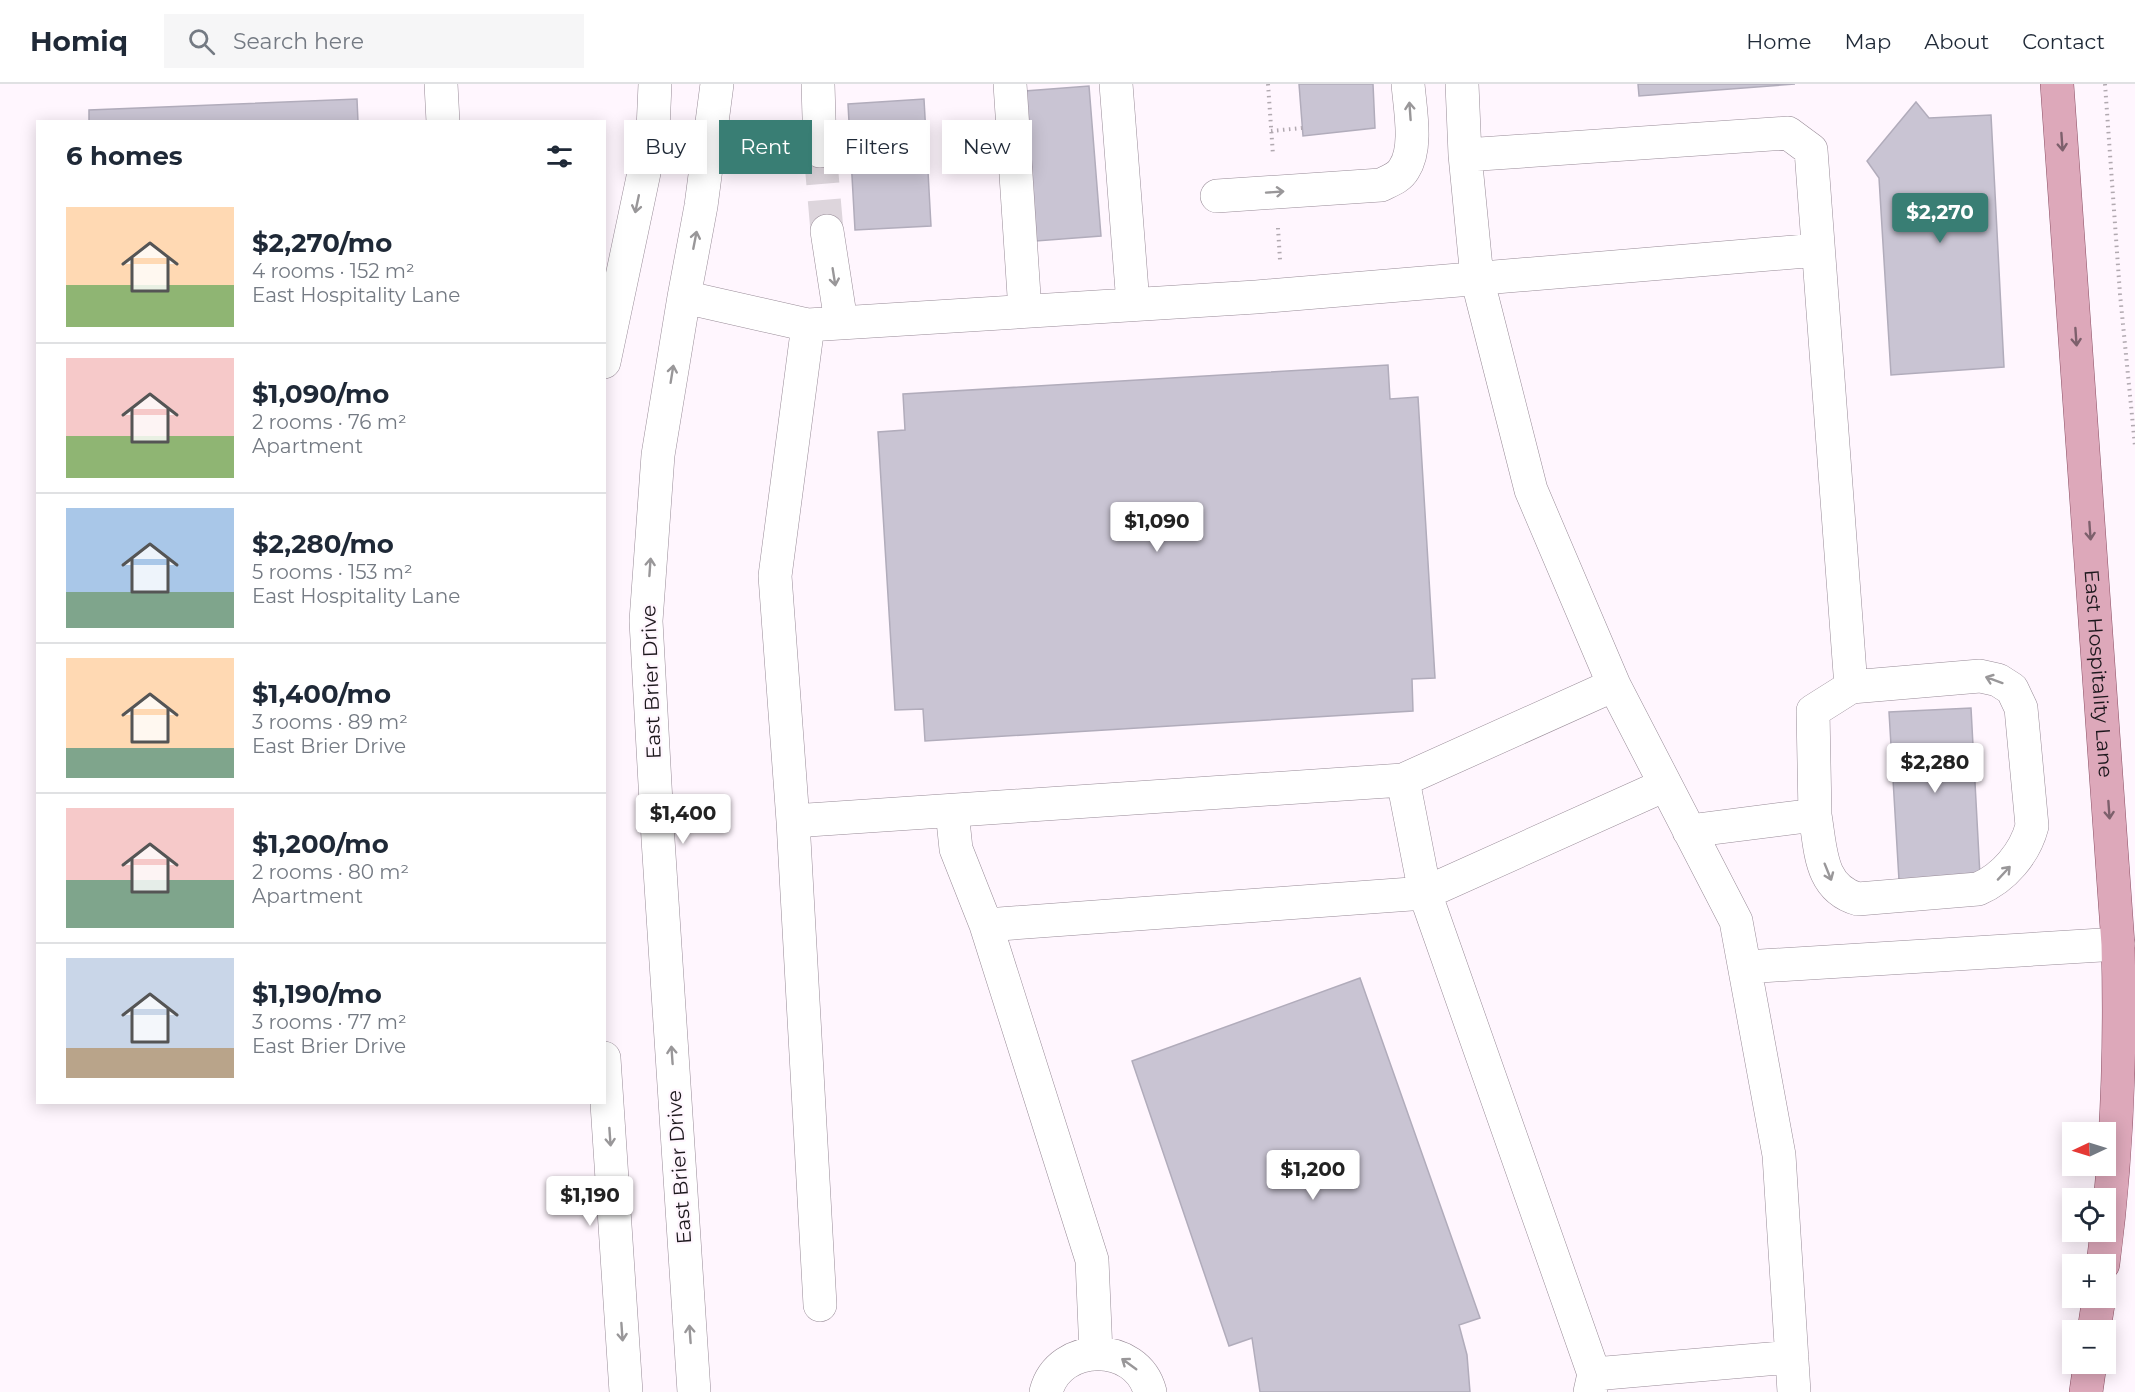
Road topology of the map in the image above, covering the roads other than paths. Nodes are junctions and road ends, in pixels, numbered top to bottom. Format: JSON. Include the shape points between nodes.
{"nodes":[{"id":1,"x":441,"y":84,"type":"edge"},
{"id":2,"x":655,"y":84,"type":"edge"},
{"id":3,"x":717,"y":84,"type":"edge"},
{"id":4,"x":818,"y":84,"type":"edge"},
{"id":5,"x":1010,"y":84,"type":"edge"},
{"id":6,"x":1116,"y":84,"type":"edge"},
{"id":7,"x":1408,"y":84,"type":"edge"},
{"id":8,"x":1462,"y":84,"type":"edge"},
{"id":9,"x":2057,"y":84,"type":"edge"},
{"id":10,"x":443,"y":120,"type":"edge"},
{"id":11,"x":820,"y":151,"type":"tunnel mouth"},
{"id":12,"x":1465,"y":155,"type":"junction"},
{"id":13,"x":1217,"y":196,"type":"dead end"},
{"id":14,"x":827,"y":231,"type":"tunnel mouth"},
{"id":15,"x":1818,"y":250,"type":"junction"},
{"id":16,"x":1477,"y":278,"type":"junction"},
{"id":17,"x":684,"y":297,"type":"junction"},
{"id":18,"x":1133,"y":304,"type":"junction"},
{"id":19,"x":1025,"y":311,"type":"junction"},
{"id":20,"x":841,"y":322,"type":"junction"},
{"id":21,"x":808,"y":325,"type":"junction"},
{"id":22,"x":606,"y":353,"type":"edge"},
{"id":23,"x":1614,"y":685,"type":"junction"},
{"id":24,"x":1851,"y":687,"type":"junction"},
{"id":25,"x":1403,"y":780,"type":"junction"},
{"id":26,"x":1665,"y":785,"type":"junction"},
{"id":27,"x":952,"y":811,"type":"junction"},
{"id":28,"x":1815,"y":815,"type":"junction"},
{"id":29,"x":792,"y":821,"type":"junction"},
{"id":30,"x":1689,"y":831,"type":"junction"},
{"id":31,"x":1425,"y":893,"type":"junction"},
{"id":32,"x":986,"y":925,"type":"junction"},
{"id":33,"x":2118,"y":944,"type":"junction"},
{"id":34,"x":1745,"y":967,"type":"junction"},
{"id":35,"x":606,"y":1088,"type":"edge"},
{"id":36,"x":2104,"y":1254,"type":"edge"},
{"id":37,"x":820,"y":1305,"type":"dead end"},
{"id":38,"x":1096,"y":1353,"type":"junction"},
{"id":39,"x":1792,"y":1357,"type":"junction"},
{"id":40,"x":2089,"y":1374,"type":"edge"},
{"id":41,"x":1592,"y":1383,"type":"edge"},
{"id":42,"x":626,"y":1392,"type":"edge"},
{"id":43,"x":694,"y":1392,"type":"edge"},
{"id":44,"x":1046,"y":1392,"type":"edge"},
{"id":45,"x":1150,"y":1392,"type":"edge"},
{"id":46,"x":1794,"y":1392,"type":"edge"},
{"id":47,"x":2086,"y":1392,"type":"edge"}],
"edges":[{"from":1,"to":10,"type":"street"},
{"from":2,"to":22,"type":"street","one_way":true,"via":[[653,130]]},
{"from":17,"to":3,"type":"street","name":"East Brier Drive","one_way":true,"via":[[702,206]]},
{"from":4,"to":11,"type":"street"},
{"from":5,"to":19,"type":"street"},
{"from":6,"to":18,"type":"street"},
{"from":13,"to":7,"type":"street","one_way":true,"via":[[1381,185],[1395,179],[1404,170],[1412,150]]},
{"from":8,"to":12,"type":"street"},
{"from":9,"to":33,"type":"main road","name":"East Hospitality Lane","one_way":true},
{"from":12,"to":15,"type":"street","via":[[1788,133],[1811,150]]},
{"from":12,"to":16,"type":"street"},
{"from":14,"to":20,"type":"street","one_way":true},
{"from":15,"to":16,"type":"street"},
{"from":15,"to":24,"type":"street"},
{"from":16,"to":18,"type":"street"},
{"from":16,"to":23,"type":"street","via":[[1531,490]]},
{"from":17,"to":21,"type":"street"},
{"from":43,"to":17,"type":"street","name":"East Brier Drive","one_way":true,"via":[[646,621],[658,455]]},
{"from":18,"to":19,"type":"street"},
{"from":19,"to":20,"type":"street"},
{"from":20,"to":21,"type":"street"},
{"from":21,"to":29,"type":"street","via":[[775,576]]},
{"from":23,"to":25,"type":"street"},
{"from":23,"to":26,"type":"street"},
{"from":24,"to":28,"type":"street","via":[[1813,711]]},
{"from":28,"to":24,"type":"street","one_way":true,"via":[[1826,872],[1834,886],[1846,896],[1858,899],[1978,890],[2007,871],[2029,838],[2032,826],[2021,708],[2012,689],[1998,680],[1980,676]]},
{"from":25,"to":27,"type":"street"},
{"from":25,"to":31,"type":"street"},
{"from":26,"to":30,"type":"street"},
{"from":26,"to":31,"type":"street"},
{"from":27,"to":29,"type":"street"},
{"from":27,"to":32,"type":"street","via":[[956,849]]},
{"from":28,"to":30,"type":"street"},
{"from":29,"to":37,"type":"street"},
{"from":30,"to":34,"type":"street","via":[[1736,921]]},
{"from":31,"to":32,"type":"street"},
{"from":31,"to":41,"type":"street"},
{"from":32,"to":38,"type":"street","via":[[1092,1260]]},
{"from":33,"to":34,"type":"street"},
{"from":33,"to":36,"type":"main road","name":"East Hospitality Lane","via":[[2119,1071]]},
{"from":34,"to":39,"type":"street","via":[[1779,1155]]},
{"from":35,"to":42,"type":"street","one_way":true},
{"from":38,"to":44,"type":"street","via":[[1076,1357],[1058,1370]]},
{"from":45,"to":38,"type":"street","one_way":true,"via":[[1136,1367],[1117,1356]]},
{"from":39,"to":41,"type":"street"},
{"from":39,"to":46,"type":"street"},
{"from":40,"to":47,"type":"main road"}]}
